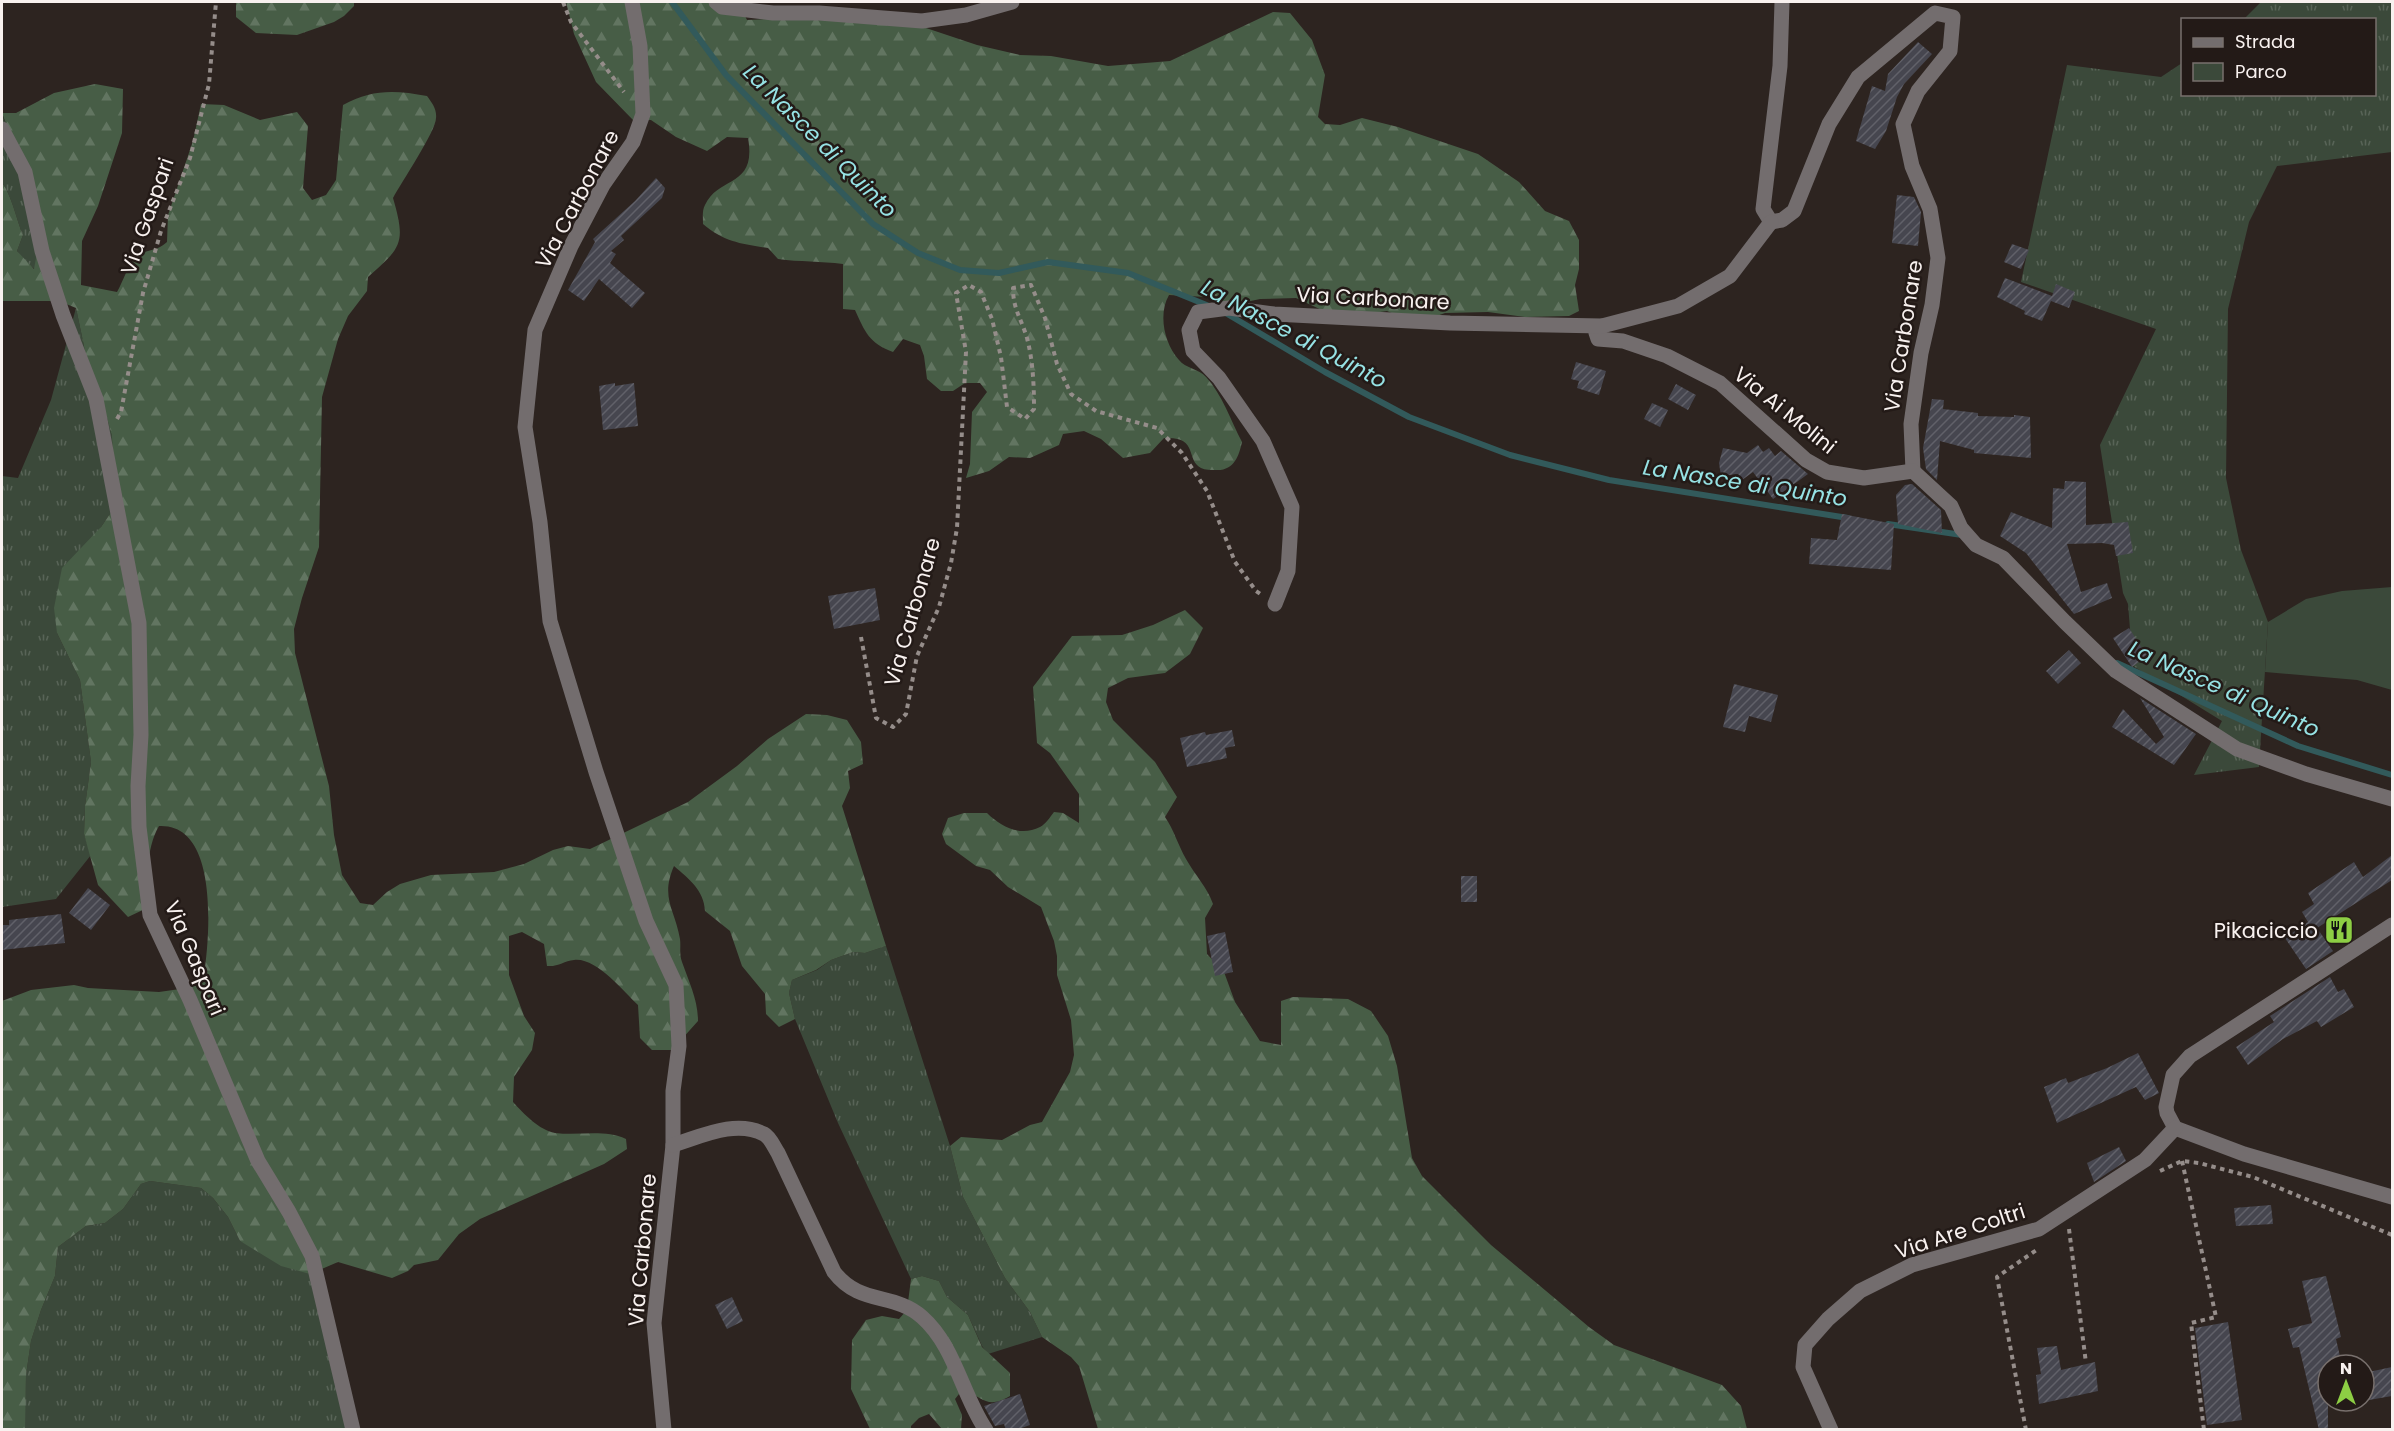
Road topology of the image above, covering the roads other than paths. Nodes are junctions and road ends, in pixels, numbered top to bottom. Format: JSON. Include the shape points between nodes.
{"nodes":[{"id":1,"x":632,"y":2,"type":"edge"},
{"id":2,"x":716,"y":2,"type":"edge"},
{"id":3,"x":1012,"y":2,"type":"edge"},
{"id":4,"x":1782,"y":2,"type":"edge"},
{"id":5,"x":2,"y":129,"type":"edge"},
{"id":6,"x":1771,"y":222,"type":"junction"},
{"id":7,"x":1602,"y":326,"type":"junction"},
{"id":8,"x":1913,"y":471,"type":"junction"},
{"id":9,"x":1275,"y":604,"type":"road end"},
{"id":10,"x":2392,"y":799,"type":"edge"},
{"id":11,"x":2392,"y":925,"type":"edge"},
{"id":12,"x":2175,"y":1128,"type":"junction"},
{"id":13,"x":673,"y":1145,"type":"junction"},
{"id":14,"x":2392,"y":1197,"type":"edge"},
{"id":15,"x":353,"y":1430,"type":"edge"},
{"id":16,"x":664,"y":1430,"type":"edge"},
{"id":17,"x":986,"y":1430,"type":"edge"},
{"id":18,"x":1831,"y":1430,"type":"edge"}],
"edges":[{"from":1,"to":13,"type":"street","name":"Via Carbonare","via":[[640,46],[643,114],[633,142],[603,185],[571,246],[535,330],[525,427],[550,621],[646,921],[676,985],[679,1046],[673,1091]]},
{"from":2,"to":3,"type":"street","via":[[722,7],[773,13],[922,21],[966,15]]},
{"from":4,"to":6,"type":"street","via":[[1780,66],[1763,209]]},
{"from":5,"to":15,"type":"street","name":"Via Gaspari","via":[[25,172],[42,251],[96,399],[140,623],[139,817],[150,915],[258,1161],[312,1256]]},
{"from":6,"to":7,"type":"street","name":"Via Carbonare","via":[[1730,276],[1678,306]]},
{"from":6,"to":8,"type":"street","name":"Via Carbonare","via":[[1794,211],[1829,124],[1858,77],[1935,13],[1953,17],[1950,51],[1918,91],[1903,124],[1912,166],[1930,209],[1938,258],[1911,424]]},
{"from":7,"to":8,"type":"street","name":"Via Ai Molini","via":[[1596,333],[1598,339],[1623,341],[1667,356],[1720,383],[1806,460],[1827,472],[1864,478]]},
{"from":7,"to":9,"type":"street","name":"Via Carbonare","via":[[1450,323],[1228,308],[1198,312],[1189,330],[1193,351],[1219,378],[1263,441],[1292,507],[1288,571]]},
{"from":8,"to":10,"type":"street","via":[[1951,506],[1961,528],[1976,545],[2003,558],[2116,671],[2237,748],[2306,774]]},
{"from":11,"to":12,"type":"street","via":[[2190,1056],[2173,1075],[2166,1107]]},
{"from":12,"to":14,"type":"street","via":[[2244,1154]]},
{"from":12,"to":18,"type":"street","name":"Via Are Coltri","via":[[2145,1160],[2039,1228],[1912,1265],[1860,1291],[1828,1319],[1805,1346],[1803,1367]]},
{"from":13,"to":16,"type":"street","name":"Via Carbonare","via":[[654,1323]]},
{"from":13,"to":17,"type":"street","name":"Via Carbonare","via":[[727,1128],[766,1135],[834,1272],[844,1285],[861,1294],[903,1305],[922,1317],[948,1353]]}]}
